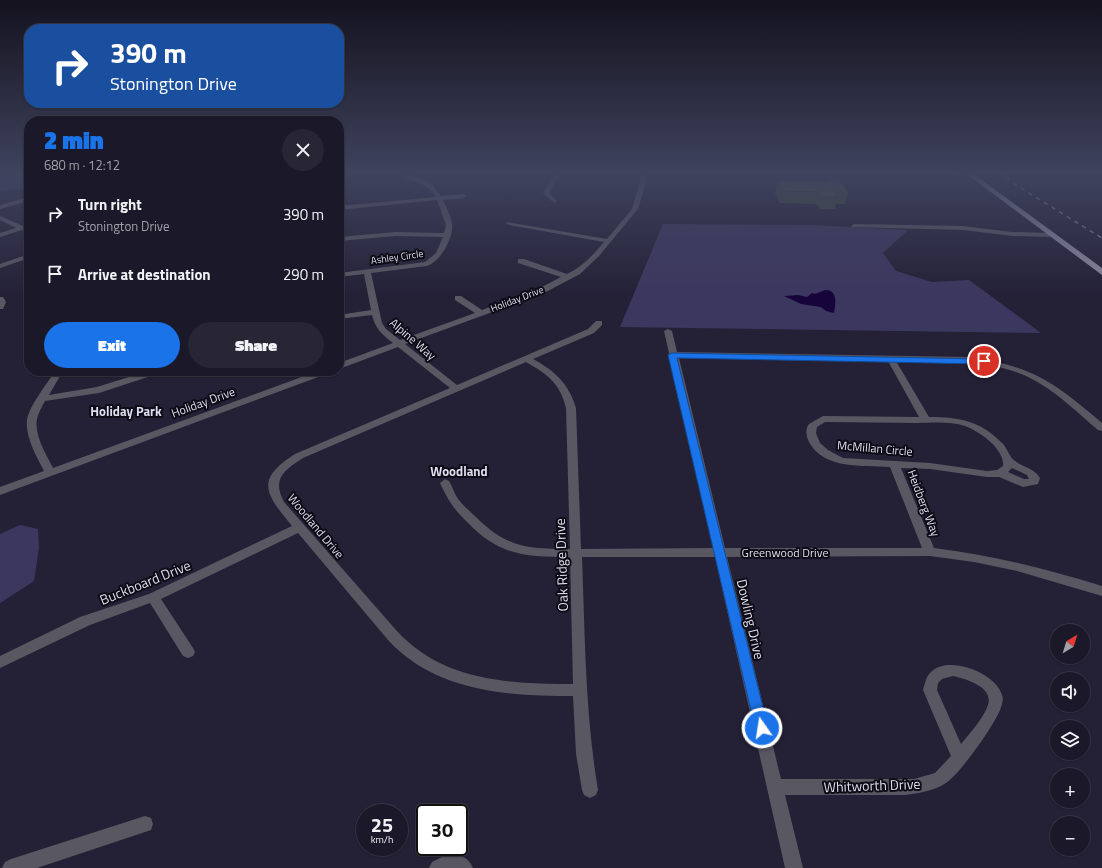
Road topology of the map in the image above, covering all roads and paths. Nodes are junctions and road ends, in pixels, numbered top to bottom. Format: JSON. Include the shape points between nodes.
{"nodes":[{"id":1,"x":445,"y":213,"type":"edge"},
{"id":2,"x":632,"y":213,"type":"edge"},
{"id":3,"x":1022,"y":213,"type":"edge"},
{"id":4,"x":0,"y":218,"type":"edge"},
{"id":5,"x":509,"y":223,"type":"dead end"},
{"id":6,"x":24,"y":226,"type":"edge"},
{"id":7,"x":854,"y":226,"type":"dead end"},
{"id":8,"x":24,"y":228,"type":"edge"},
{"id":9,"x":0,"y":235,"type":"edge"},
{"id":10,"x":446,"y":235,"type":"junction"},
{"id":11,"x":1052,"y":235,"type":"junction"},
{"id":12,"x":344,"y":239,"type":"edge"},
{"id":13,"x":608,"y":242,"type":"junction"},
{"id":14,"x":24,"y":258,"type":"edge"},
{"id":15,"x":521,"y":261,"type":"dead end"},
{"id":16,"x":0,"y":266,"type":"edge"},
{"id":17,"x":367,"y":271,"type":"junction"},
{"id":18,"x":1102,"y":272,"type":"edge"},
{"id":19,"x":344,"y":274,"type":"edge"},
{"id":20,"x":568,"y":278,"type":"junction"},
{"id":21,"x":458,"y":298,"type":"dead end"},
{"id":22,"x":0,"y":299,"type":"edge"},
{"id":23,"x":0,"y":307,"type":"edge"},
{"id":24,"x":375,"y":312,"type":"junction"},
{"id":25,"x":480,"y":313,"type":"junction"},
{"id":26,"x":344,"y":316,"type":"edge"},
{"id":27,"x":599,"y":323,"type":"dead end"},
{"id":28,"x":668,"y":331,"type":"dead end"},
{"id":29,"x":398,"y":344,"type":"junction"},
{"id":30,"x":672,"y":355,"type":"junction"},
{"id":31,"x":890,"y":358,"type":"junction"},
{"id":32,"x":527,"y":359,"type":"junction"},
{"id":33,"x":344,"y":364,"type":"edge"},
{"id":34,"x":56,"y":376,"type":"edge"},
{"id":35,"x":142,"y":376,"type":"edge"},
{"id":36,"x":312,"y":376,"type":"edge"},
{"id":37,"x":457,"y":388,"type":"junction"},
{"id":38,"x":43,"y":399,"type":"junction"},
{"id":39,"x":926,"y":420,"type":"junction"},
{"id":40,"x":1102,"y":428,"type":"edge"},
{"id":41,"x":894,"y":463,"type":"junction"},
{"id":42,"x":1010,"y":463,"type":"junction"},
{"id":43,"x":50,"y":473,"type":"junction"},
{"id":44,"x":1000,"y":473,"type":"junction"},
{"id":45,"x":445,"y":483,"type":"dead end"},
{"id":46,"x":0,"y":491,"type":"edge"},
{"id":47,"x":301,"y":528,"type":"junction"},
{"id":48,"x":720,"y":552,"type":"junction"},
{"id":49,"x":930,"y":552,"type":"junction"},
{"id":50,"x":576,"y":553,"type":"junction"},
{"id":51,"x":1102,"y":592,"type":"edge"},
{"id":52,"x":153,"y":597,"type":"junction"},
{"id":53,"x":188,"y":652,"type":"dead end"},
{"id":54,"x":0,"y":662,"type":"edge"},
{"id":55,"x":580,"y":690,"type":"junction"},
{"id":56,"x":960,"y":759,"type":"junction"},
{"id":57,"x":775,"y":787,"type":"junction"},
{"id":58,"x":590,"y":790,"type":"dead end"},
{"id":59,"x":145,"y":824,"type":"dead end"},
{"id":60,"x":11,"y":868,"type":"edge"},
{"id":61,"x":438,"y":868,"type":"edge"},
{"id":62,"x":464,"y":868,"type":"edge"},
{"id":63,"x":794,"y":868,"type":"edge"}],
"edges":[{"from":1,"to":10,"type":"street","name":"Ashley Circle","via":[[450,225]]},
{"from":2,"to":13,"type":"street","name":"Holiday Drive"},
{"from":3,"to":11,"type":"main road"},
{"from":4,"to":6,"type":"street"},
{"from":5,"to":13,"type":"street"},
{"from":7,"to":11,"type":"street","via":[[963,228],[1012,234]]},
{"from":8,"to":9,"type":"street"},
{"from":10,"to":12,"type":"street","via":[[395,234]]},
{"from":10,"to":17,"type":"street","name":"Ashley Circle","via":[[433,262]]},
{"from":11,"to":18,"type":"main road"},
{"from":13,"to":20,"type":"street","name":"Holiday Drive","via":[[588,264]]},
{"from":14,"to":16,"type":"street"},
{"from":15,"to":20,"type":"street"},
{"from":17,"to":19,"type":"street","name":"Ashley Circle"},
{"from":17,"to":24,"type":"street","name":"Alpine Way"},
{"from":20,"to":25,"type":"street","name":"Holiday Drive","via":[[541,291]]},
{"from":21,"to":25,"type":"street"},
{"from":22,"to":23,"type":"street"},
{"from":24,"to":26,"type":"street"},
{"from":24,"to":29,"type":"street","name":"Alpine Way","via":[[383,331]]},
{"from":25,"to":29,"type":"street","name":"Holiday Drive"},
{"from":27,"to":32,"type":"street","name":"Woodland Drive","via":[[591,331]]},
{"from":28,"to":30,"type":"street","name":"Dowling Drive"},
{"from":29,"to":33,"type":"street","name":"Holiday Drive"},
{"from":29,"to":37,"type":"street","name":"Alpine Way"},
{"from":30,"to":31,"type":"street"},
{"from":30,"to":48,"type":"street","name":"Dowling Drive"},
{"from":31,"to":39,"type":"street"},
{"from":31,"to":40,"type":"street","via":[[973,360],[1019,369],[1049,384]]},
{"from":32,"to":37,"type":"street","name":"Woodland Drive"},
{"from":32,"to":50,"type":"street","name":"Oak Ridge Drive","via":[[558,380],[569,398]]},
{"from":34,"to":38,"type":"street"},
{"from":35,"to":38,"type":"street","via":[[99,390]]},
{"from":36,"to":43,"type":"street","name":"Holiday Drive"},
{"from":37,"to":47,"type":"street","name":"Woodland Drive","via":[[316,447],[284,465],[275,475],[272,485],[274,494]]},
{"from":38,"to":43,"type":"street","via":[[32,420],[33,430]]},
{"from":39,"to":41,"type":"street","name":"McMillan Circle","via":[[831,418],[823,419],[812,426],[811,431],[816,444],[829,457],[842,461]]},
{"from":39,"to":42,"type":"street","name":"McMillan Circle","via":[[960,422],[978,428],[1005,451]]},
{"from":41,"to":44,"type":"street","name":"McMillan Circle","via":[[987,474]]},
{"from":41,"to":49,"type":"street","name":"Heidberg Way"},
{"from":42,"to":44,"type":"street"},
{"from":42,"to":44,"type":"street","name":"McMillan Circle","via":[[1031,472],[1035,478],[1034,482],[1024,483]]},
{"from":43,"to":46,"type":"street","name":"Holiday Drive"},
{"from":45,"to":50,"type":"street","name":"Greenwood Drive","via":[[454,502],[484,532],[500,543],[519,550]]},
{"from":47,"to":52,"type":"street","name":"Buckboard Drive"},
{"from":47,"to":55,"type":"street","name":"Woodland Drive","via":[[389,632],[406,650],[428,665],[452,676],[489,685],[515,689]]},
{"from":48,"to":49,"type":"street","name":"Greenwood Drive"},
{"from":48,"to":50,"type":"street","name":"Greenwood Drive"},
{"from":48,"to":57,"type":"street","name":"Dowling Drive"},
{"from":49,"to":51,"type":"street","name":"Greenwood Drive","via":[[987,560],[1031,570]]},
{"from":50,"to":55,"type":"street","name":"Oak Ridge Drive"},
{"from":52,"to":53,"type":"street"},
{"from":52,"to":54,"type":"street","name":"Buckboard Drive","via":[[85,621]]},
{"from":55,"to":58,"type":"street","name":"Oak Ridge Drive","via":[[584,754]]},
{"from":56,"to":56,"type":"street","name":"Whitworth Drive","via":[[930,690],[932,680],[941,672],[957,671],[973,675],[986,682],[994,693],[996,704]]},
{"from":56,"to":57,"type":"street","name":"Whitworth Drive","via":[[942,778],[925,785]]},
{"from":57,"to":63,"type":"street","name":"Dowling Drive"},
{"from":59,"to":60,"type":"street"},
{"from":61,"to":62,"type":"street","via":[[448,862],[460,864]]}]}
